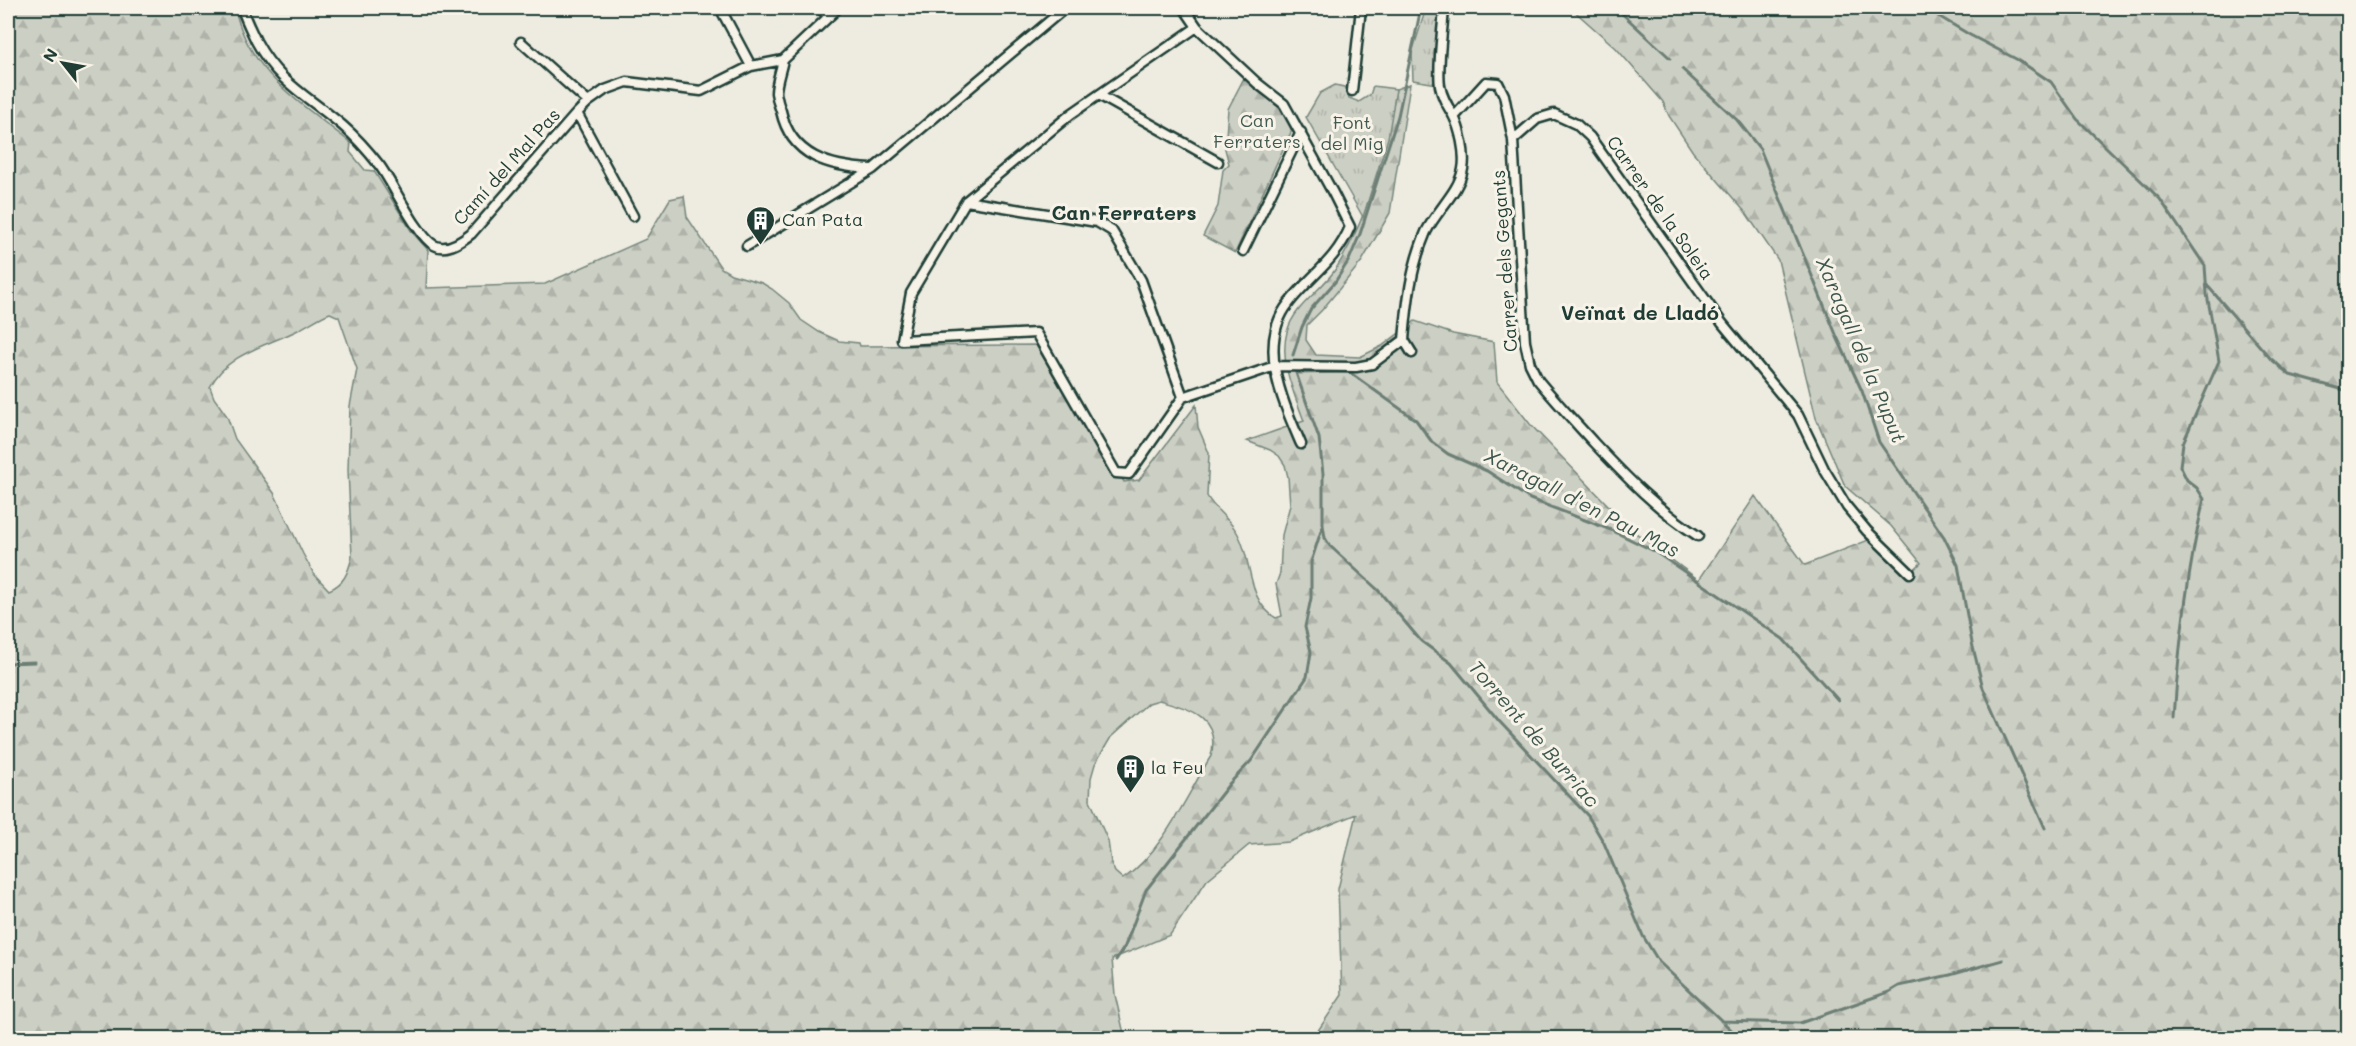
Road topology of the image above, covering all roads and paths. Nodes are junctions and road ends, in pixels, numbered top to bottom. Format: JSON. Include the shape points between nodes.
{"nodes":[{"id":1,"x":242,"y":8,"type":"edge"},
{"id":2,"x":720,"y":8,"type":"edge"},
{"id":3,"x":820,"y":8,"type":"edge"},
{"id":4,"x":838,"y":8,"type":"edge"},
{"id":5,"x":1065,"y":8,"type":"edge"},
{"id":6,"x":1184,"y":8,"type":"edge"},
{"id":7,"x":1361,"y":8,"type":"edge"},
{"id":8,"x":1444,"y":8,"type":"edge"},
{"id":9,"x":829,"y":17,"type":"junction"},
{"id":10,"x":1197,"y":27,"type":"junction"},
{"id":11,"x":521,"y":42,"type":"dead end"},
{"id":12,"x":783,"y":60,"type":"junction"},
{"id":13,"x":751,"y":66,"type":"junction"},
{"id":14,"x":1352,"y":92,"type":"dead end"},
{"id":15,"x":1099,"y":95,"type":"junction"},
{"id":16,"x":588,"y":102,"type":"junction"},
{"id":17,"x":576,"y":113,"type":"junction"},
{"id":18,"x":1454,"y":117,"type":"junction"},
{"id":19,"x":1300,"y":132,"type":"junction"},
{"id":20,"x":1513,"y":141,"type":"junction"},
{"id":21,"x":1218,"y":162,"type":"dead end"},
{"id":22,"x":873,"y":169,"type":"junction"},
{"id":23,"x":966,"y":201,"type":"junction"},
{"id":24,"x":633,"y":216,"type":"dead end"},
{"id":25,"x":747,"y":246,"type":"dead end"},
{"id":26,"x":1243,"y":251,"type":"dead end"},
{"id":27,"x":1404,"y":340,"type":"junction"},
{"id":28,"x":1412,"y":353,"type":"dead end"},
{"id":29,"x":1275,"y":366,"type":"junction"},
{"id":30,"x":1183,"y":397,"type":"junction"},
{"id":31,"x":1301,"y":444,"type":"dead end"},
{"id":32,"x":1698,"y":536,"type":"dead end"},
{"id":33,"x":1910,"y":573,"type":"dead end"}],
"edges":[{"from":1,"to":17,"type":"street","name":"Camí del Mal Pas","via":[[273,69],[357,139],[389,179],[420,232],[437,246],[453,245],[471,234]]},
{"from":2,"to":13,"type":"street"},
{"from":3,"to":9,"type":"street"},
{"from":4,"to":9,"type":"street"},
{"from":5,"to":22,"type":"street"},
{"from":6,"to":10,"type":"street"},
{"from":7,"to":14,"type":"street"},
{"from":8,"to":18,"type":"street","via":[[1440,85],[1445,104]]},
{"from":9,"to":12,"type":"street"},
{"from":10,"to":15,"type":"street"},
{"from":10,"to":19,"type":"street","via":[[1284,104]]},
{"from":11,"to":16,"type":"street"},
{"from":12,"to":13,"type":"street","name":"Camí del Mal Pas"},
{"from":12,"to":22,"type":"street","via":[[776,92],[784,127],[803,150],[821,161]]},
{"from":13,"to":16,"type":"street","name":"Camí del Mal Pas","via":[[702,91],[627,82]]},
{"from":15,"to":21,"type":"street"},
{"from":15,"to":23,"type":"street"},
{"from":16,"to":17,"type":"street","name":"Camí del Mal Pas"},
{"from":17,"to":24,"type":"street"},
{"from":18,"to":20,"type":"street","name":"Carrer dels Gegants","via":[[1486,82],[1498,83]]},
{"from":18,"to":27,"type":"street","via":[[1463,168],[1426,232],[1414,268]]},
{"from":19,"to":26,"type":"street"},
{"from":19,"to":29,"type":"street","via":[[1350,228],[1342,246],[1288,303],[1280,317],[1275,333]]},
{"from":20,"to":32,"type":"street","name":"Carrer dels Gegants","via":[[1525,342],[1530,364],[1551,397],[1616,466],[1669,518]]},
{"from":20,"to":33,"type":"street","name":"Carrer de la Soleia","via":[[1537,119],[1554,114],[1576,124],[1590,137],[1722,322],[1798,415],[1847,507]]},
{"from":22,"to":25,"type":"street"},
{"from":23,"to":30,"type":"street","via":[[1097,222],[1112,231],[1142,280]]},
{"from":23,"to":30,"type":"street","via":[[911,293],[902,340],[1036,333],[1116,473],[1129,474]]},
{"from":27,"to":28,"type":"street"},
{"from":27,"to":29,"type":"street","via":[[1372,364]]},
{"from":29,"to":30,"type":"street"},
{"from":29,"to":31,"type":"street","via":[[1286,410]]}]}
